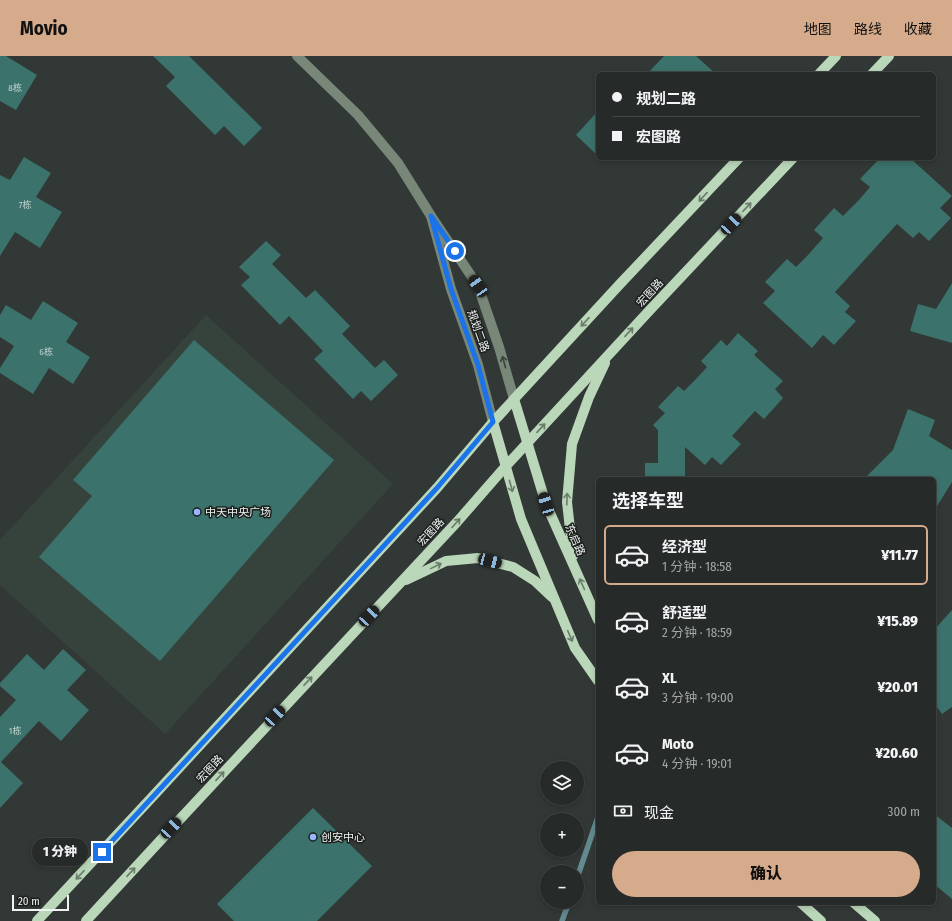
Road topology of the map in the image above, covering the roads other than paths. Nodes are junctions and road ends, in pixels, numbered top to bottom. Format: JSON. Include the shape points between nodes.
{"nodes":[{"id":1,"x":297,"y":56,"type":"edge"},
{"id":2,"x":836,"y":56,"type":"edge"},
{"id":3,"x":889,"y":56,"type":"edge"},
{"id":4,"x":820,"y":72,"type":"edge"},
{"id":5,"x":874,"y":72,"type":"edge"},
{"id":6,"x":737,"y":160,"type":"edge"},
{"id":7,"x":791,"y":160,"type":"edge"},
{"id":8,"x":431,"y":216,"type":"junction"},
{"id":9,"x":610,"y":354,"type":"junction"},
{"id":10,"x":514,"y":399,"type":"junction"},
{"id":11,"x":493,"y":422,"type":"junction"},
{"id":12,"x":527,"y":444,"type":"junction"},
{"id":13,"x":506,"y":467,"type":"junction"},
{"id":14,"x":574,"y":566,"type":"junction"},
{"id":15,"x":400,"y":582,"type":"junction"},
{"id":16,"x":555,"y":600,"type":"junction"},
{"id":17,"x":596,"y":616,"type":"edge"},
{"id":18,"x":596,"y":678,"type":"edge"},
{"id":19,"x":803,"y":905,"type":"edge"},
{"id":20,"x":856,"y":905,"type":"edge"},
{"id":21,"x":37,"y":921,"type":"edge"},
{"id":22,"x":86,"y":921,"type":"edge"},
{"id":23,"x":821,"y":921,"type":"edge"},
{"id":24,"x":875,"y":921,"type":"edge"}],
"edges":[{"from":1,"to":8,"type":"street","via":[[358,115],[398,163]]},
{"from":2,"to":4,"type":"main road"},
{"from":3,"to":5,"type":"main road"},
{"from":6,"to":10,"type":"main road","name":"宏图路","one_way":true},
{"from":9,"to":7,"type":"main road","name":"宏图路","one_way":true},
{"from":10,"to":8,"type":"street","name":"规划二路","one_way":true,"via":[[478,286]]},
{"from":8,"to":11,"type":"street","name":"规划二路","via":[[451,289],[478,365]]},
{"from":12,"to":9,"type":"main road","name":"宏图路","one_way":true},
{"from":14,"to":9,"type":"main road","one_way":true,"via":[[567,502],[572,444],[589,397]]},
{"from":10,"to":11,"type":"main road","name":"宏图路"},
{"from":10,"to":12,"type":"main road","name":"东启路"},
{"from":11,"to":13,"type":"main road","name":"规划二路"},
{"from":11,"to":21,"type":"main road","name":"宏图路","one_way":true,"via":[[437,488]]},
{"from":12,"to":13,"type":"main road","name":"宏图路"},
{"from":12,"to":14,"type":"main road","name":"东启路","via":[[546,504]]},
{"from":15,"to":13,"type":"main road","name":"宏图路","one_way":true},
{"from":13,"to":16,"type":"main road","name":"规划二路","one_way":true,"via":[[521,519]]},
{"from":17,"to":14,"type":"main road","name":"东启路","one_way":true},
{"from":15,"to":16,"type":"main road","one_way":true,"via":[[446,561],[478,558],[513,568],[535,581]]},
{"from":22,"to":15,"type":"main road","name":"宏图路","one_way":true},
{"from":16,"to":18,"type":"main road","one_way":true,"via":[[575,648]]},
{"from":19,"to":23,"type":"main road"},
{"from":20,"to":24,"type":"main road"}]}
